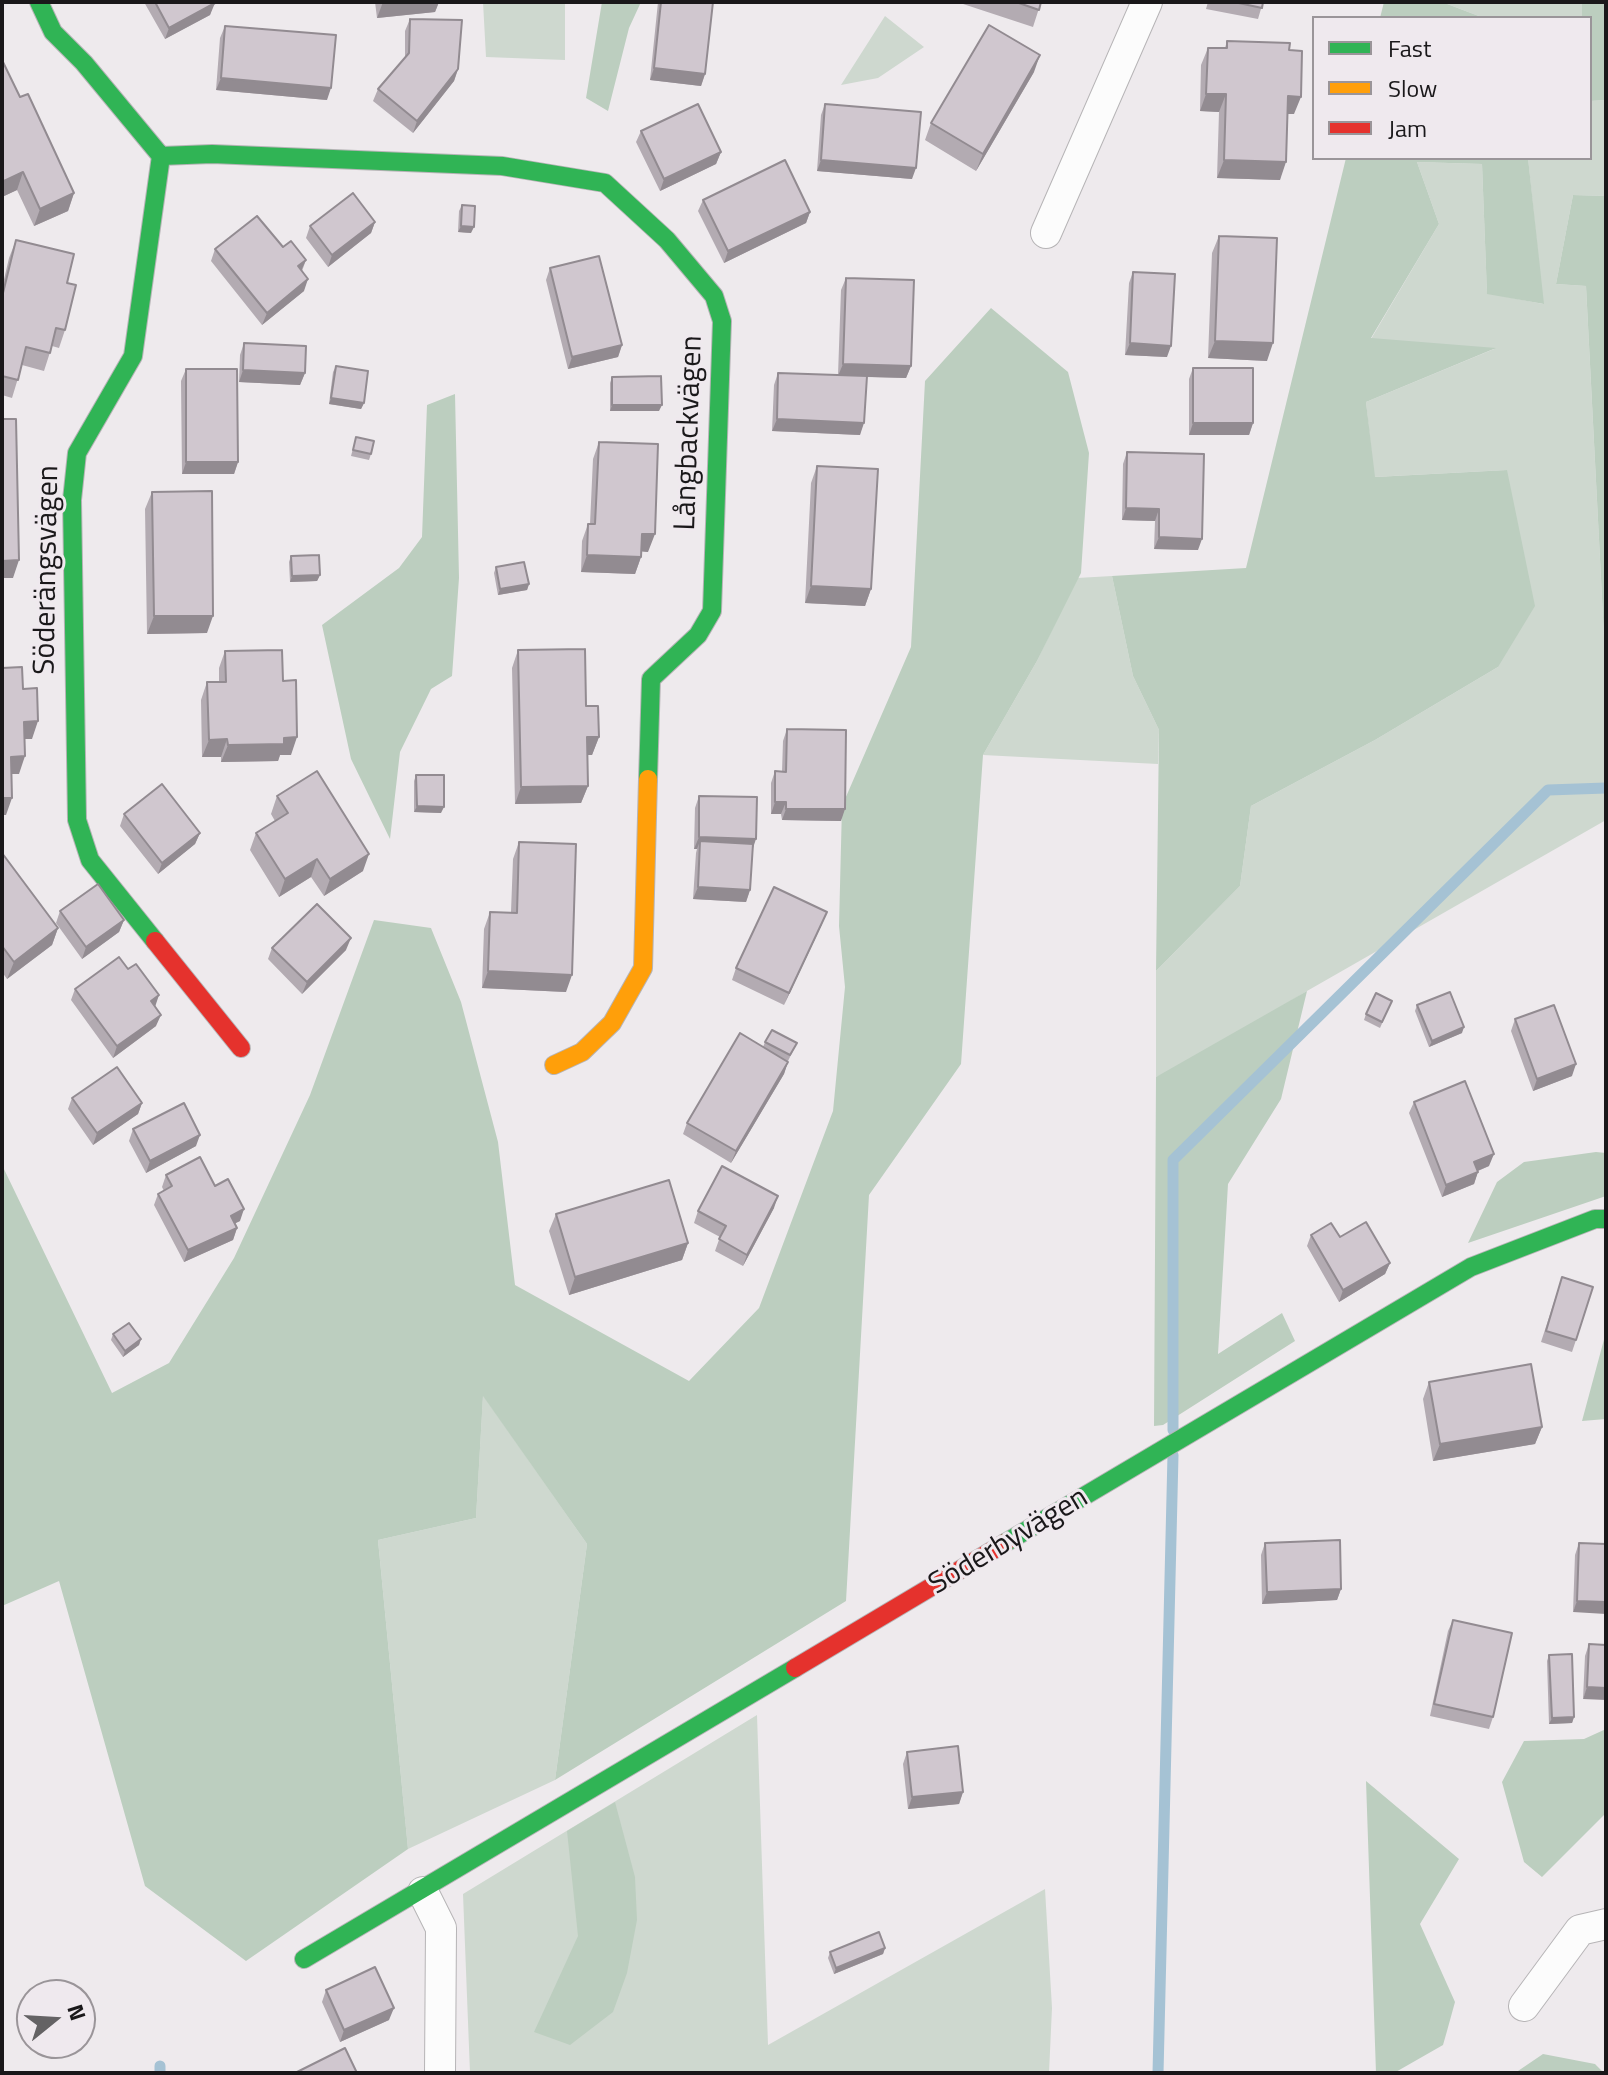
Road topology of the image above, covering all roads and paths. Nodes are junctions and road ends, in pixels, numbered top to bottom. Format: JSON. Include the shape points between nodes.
{"nodes":[{"id":1,"x":39,"y":2,"type":"edge"},
{"id":2,"x":1147,"y":2,"type":"edge"},
{"id":3,"x":161,"y":156,"type":"junction"},
{"id":4,"x":1046,"y":233,"type":"dead end"},
{"id":5,"x":241,"y":1048,"type":"dead end"},
{"id":6,"x":554,"y":1065,"type":"dead end"},
{"id":7,"x":1606,"y":1219,"type":"edge"},
{"id":8,"x":423,"y":1892,"type":"junction"},
{"id":9,"x":1606,"y":1924,"type":"edge"},
{"id":10,"x":304,"y":1959,"type":"dead end"},
{"id":11,"x":1524,"y":2006,"type":"dead end"},
{"id":12,"x":440,"y":2073,"type":"edge"}],
"edges":[{"from":1,"to":3,"type":"street","via":[[53,32]]},
{"from":2,"to":4,"type":"street"},
{"from":3,"to":5,"type":"street","name":"Söderängsvägen","via":[[133,356],[77,453],[72,500],[77,820],[90,860]]},
{"from":3,"to":6,"type":"street","name":"Långbackvägen","via":[[502,166],[605,183],[667,240],[714,296],[722,321],[712,611],[698,635],[651,679],[643,968],[612,1023],[582,1052]]},
{"from":7,"to":8,"type":"street","name":"Söderbyvägen","via":[[1462,1272]]},
{"from":8,"to":10,"type":"street","name":"Söderbyvägen"},
{"from":8,"to":12,"type":"street","via":[[441,1928]]},
{"from":9,"to":11,"type":"street","via":[[1580,1930]]}]}
